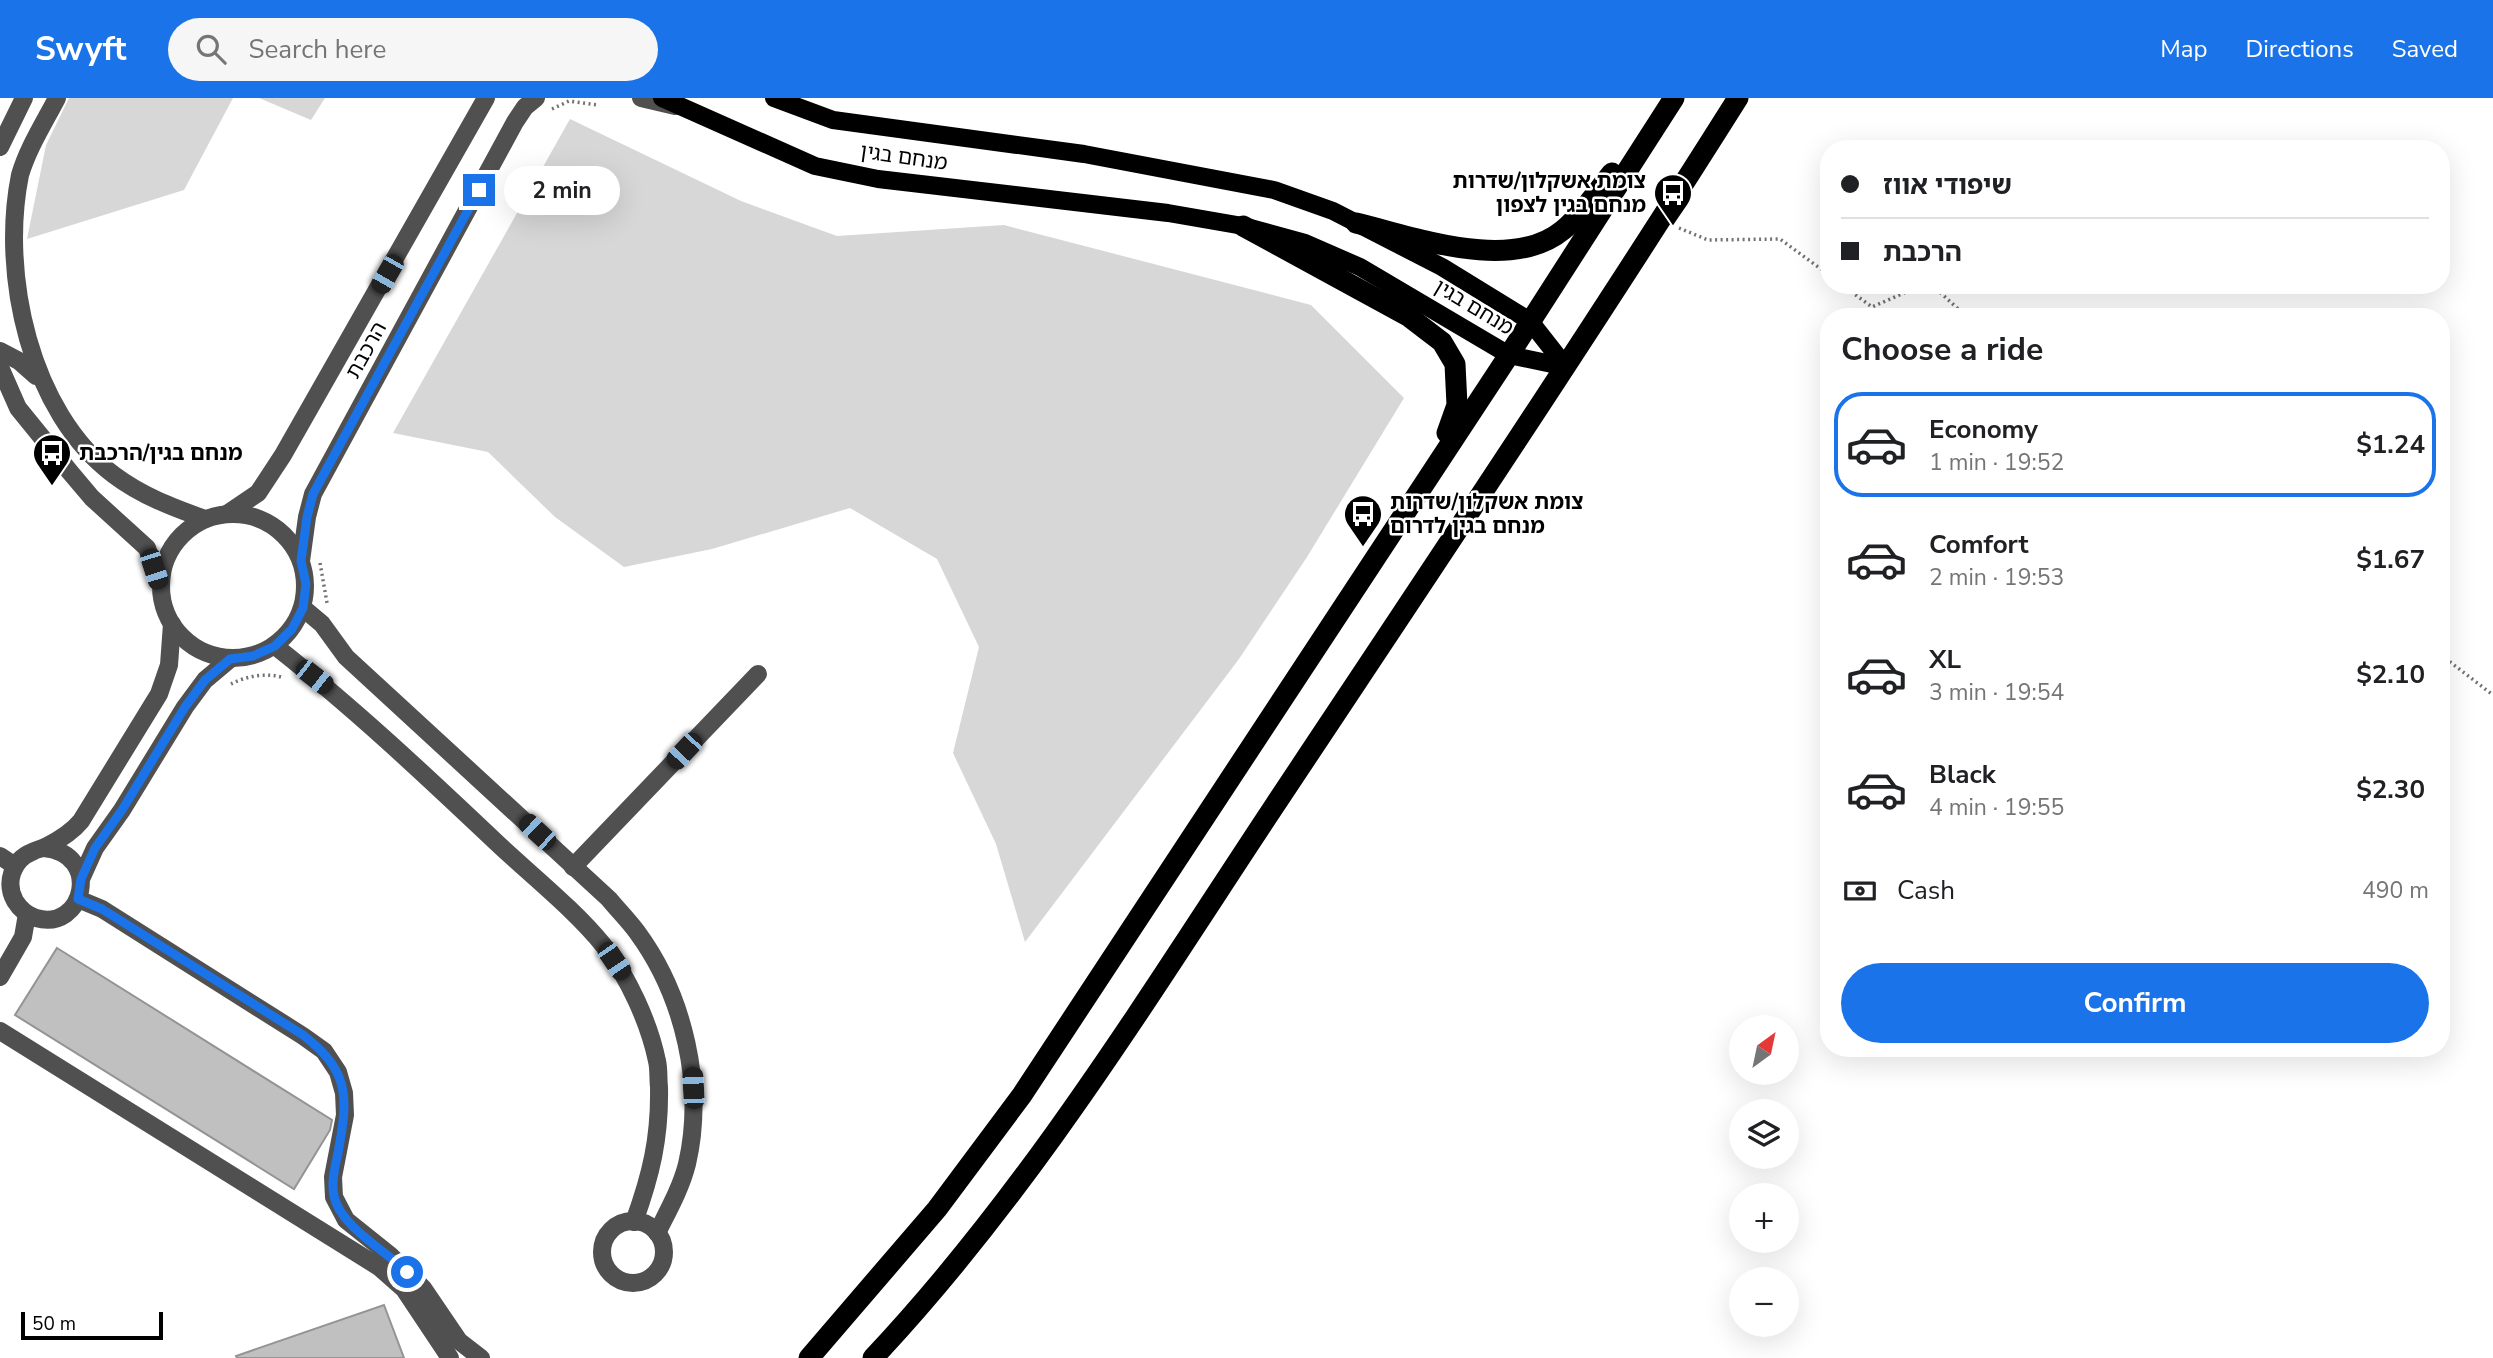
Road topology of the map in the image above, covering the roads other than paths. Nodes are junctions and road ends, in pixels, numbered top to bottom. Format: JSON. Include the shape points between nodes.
{"nodes":[{"id":1,"x":24,"y":98,"type":"edge"},
{"id":2,"x":57,"y":98,"type":"edge"},
{"id":3,"x":486,"y":98,"type":"edge"},
{"id":4,"x":641,"y":98,"type":"edge"},
{"id":5,"x":1738,"y":98,"type":"edge"},
{"id":6,"x":776,"y":99,"type":"edge"},
{"id":7,"x":669,"y":102,"type":"edge"},
{"id":8,"x":1671,"y":103,"type":"edge"},
{"id":9,"x":539,"y":106,"type":"edge"},
{"id":10,"x":0,"y":147,"type":"edge"},
{"id":11,"x":1356,"y":223,"type":"junction"},
{"id":12,"x":1243,"y":226,"type":"junction"},
{"id":13,"x":1530,"y":321,"type":"junction"},
{"id":14,"x":0,"y":351,"type":"edge"},
{"id":15,"x":1509,"y":355,"type":"junction"},
{"id":16,"x":0,"y":367,"type":"edge"},
{"id":17,"x":1566,"y":367,"type":"junction"},
{"id":18,"x":39,"y":379,"type":"junction"},
{"id":19,"x":0,"y":401,"type":"edge"},
{"id":20,"x":18,"y":408,"type":"junction"},
{"id":21,"x":1434,"y":468,"type":"junction"},
{"id":22,"x":227,"y":514,"type":"junction"},
{"id":23,"x":205,"y":519,"type":"junction"},
{"id":24,"x":301,"y":561,"type":"junction"},
{"id":25,"x":161,"y":590,"type":"junction"},
{"id":26,"x":303,"y":608,"type":"junction"},
{"id":27,"x":172,"y":624,"type":"junction"},
{"id":28,"x":275,"y":646,"type":"junction"},
{"id":29,"x":230,"y":659,"type":"junction"},
{"id":30,"x":758,"y":674,"type":"dead end"},
{"id":31,"x":44,"y":848,"type":"junction"},
{"id":32,"x":8,"y":861,"type":"edge"},
{"id":33,"x":573,"y":867,"type":"junction"},
{"id":34,"x":81,"y":879,"type":"junction"},
{"id":35,"x":78,"y":899,"type":"junction"},
{"id":36,"x":7,"y":902,"type":"edge"},
{"id":37,"x":27,"y":914,"type":"junction"},
{"id":38,"x":0,"y":977,"type":"edge"},
{"id":39,"x":0,"y":1031,"type":"edge"},
{"id":40,"x":634,"y":1222,"type":"junction"},
{"id":41,"x":657,"y":1233,"type":"junction"},
{"id":42,"x":808,"y":1357,"type":"edge"},
{"id":43,"x":450,"y":1358,"type":"edge"},
{"id":44,"x":481,"y":1358,"type":"edge"},
{"id":45,"x":873,"y":1358,"type":"edge"}],
"edges":[{"from":1,"to":10,"type":"street"},
{"from":2,"to":18,"type":"street","via":[[20,175],[10,221],[10,276],[19,328]]},
{"from":3,"to":22,"type":"street","name":"הרכבת","via":[[283,455],[258,493]]},
{"from":4,"to":7,"type":"street"},
{"from":5,"to":17,"type":"highway"},
{"from":6,"to":11,"type":"main road","name":"מנחם בגין","via":[[833,120],[1084,154],[1274,190]]},
{"from":7,"to":12,"type":"main road","name":"מנחם בגין","via":[[815,166],[878,179]]},
{"from":8,"to":11,"type":"highway","via":[[1564,230],[1537,246],[1507,251],[1457,246]]},
{"from":8,"to":13,"type":"highway"},
{"from":9,"to":24,"type":"street","name":"הרכבת","via":[[525,107],[515,122],[313,494]]},
{"from":11,"to":13,"type":"main road","name":"מנחם בגין","via":[[1442,267]]},
{"from":12,"to":15,"type":"main road","name":"מנחם בגין","via":[[1306,243],[1360,267]]},
{"from":12,"to":21,"type":"highway","via":[[1408,316],[1443,342],[1455,364],[1457,405]]},
{"from":13,"to":15,"type":"highway"},
{"from":13,"to":17,"type":"main road","name":"מנחם בגין"},
{"from":14,"to":18,"type":"street"},
{"from":15,"to":17,"type":"main road","name":"מנחם בגין"},
{"from":15,"to":21,"type":"highway"},
{"from":16,"to":20,"type":"street"},
{"from":17,"to":45,"type":"highway","via":[[1090,1086],[999,1212]]},
{"from":18,"to":23,"type":"street","via":[[71,430],[113,474],[145,496]]},
{"from":19,"to":20,"type":"street"},
{"from":20,"to":25,"type":"street","via":[[80,485],[147,548]]},
{"from":21,"to":42,"type":"highway","via":[[1022,1095],[937,1209]]},
{"from":22,"to":23,"type":"street"},
{"from":22,"to":24,"type":"street","via":[[250,516],[272,525]]},
{"from":23,"to":25,"type":"street","via":[[172,547],[163,568]]},
{"from":24,"to":26,"type":"street","via":[[306,584]]},
{"from":25,"to":27,"type":"street"},
{"from":26,"to":28,"type":"street","via":[[292,629]]},
{"from":26,"to":33,"type":"street","via":[[322,624],[346,657]]},
{"from":27,"to":29,"type":"street","via":[[187,642],[207,654]]},
{"from":27,"to":31,"type":"street","via":[[169,665],[159,694],[81,821]]},
{"from":28,"to":29,"type":"street","via":[[253,656]]},
{"from":28,"to":40,"type":"street","via":[[335,692],[567,909],[625,977],[658,1061],[657,1136],[650,1176]]},
{"from":29,"to":34,"type":"street","via":[[205,680],[185,707],[95,848]]},
{"from":30,"to":33,"type":"street"},
{"from":31,"to":32,"type":"street"},
{"from":31,"to":34,"type":"street","via":[[64,854]]},
{"from":32,"to":36,"type":"street"},
{"from":33,"to":41,"type":"street","via":[[637,932],[657,965],[683,1027],[692,1071],[692,1139],[687,1167]]},
{"from":34,"to":35,"type":"street"},
{"from":35,"to":37,"type":"street","via":[[62,916],[39,919]]},
{"from":35,"to":44,"type":"street","via":[[102,909],[324,1051],[338,1072],[344,1093],[334,1197],[346,1220],[423,1287],[459,1341]]},
{"from":36,"to":37,"type":"street"},
{"from":37,"to":38,"type":"street","via":[[23,937]]},
{"from":39,"to":43,"type":"street","via":[[379,1267],[404,1289]]},
{"from":40,"to":41,"type":"street","via":[[649,1225]]},
{"from":40,"to":41,"type":"street","via":[[616,1226],[603,1246],[603,1259],[617,1279],[640,1283],[660,1269],[664,1246]]}]}
